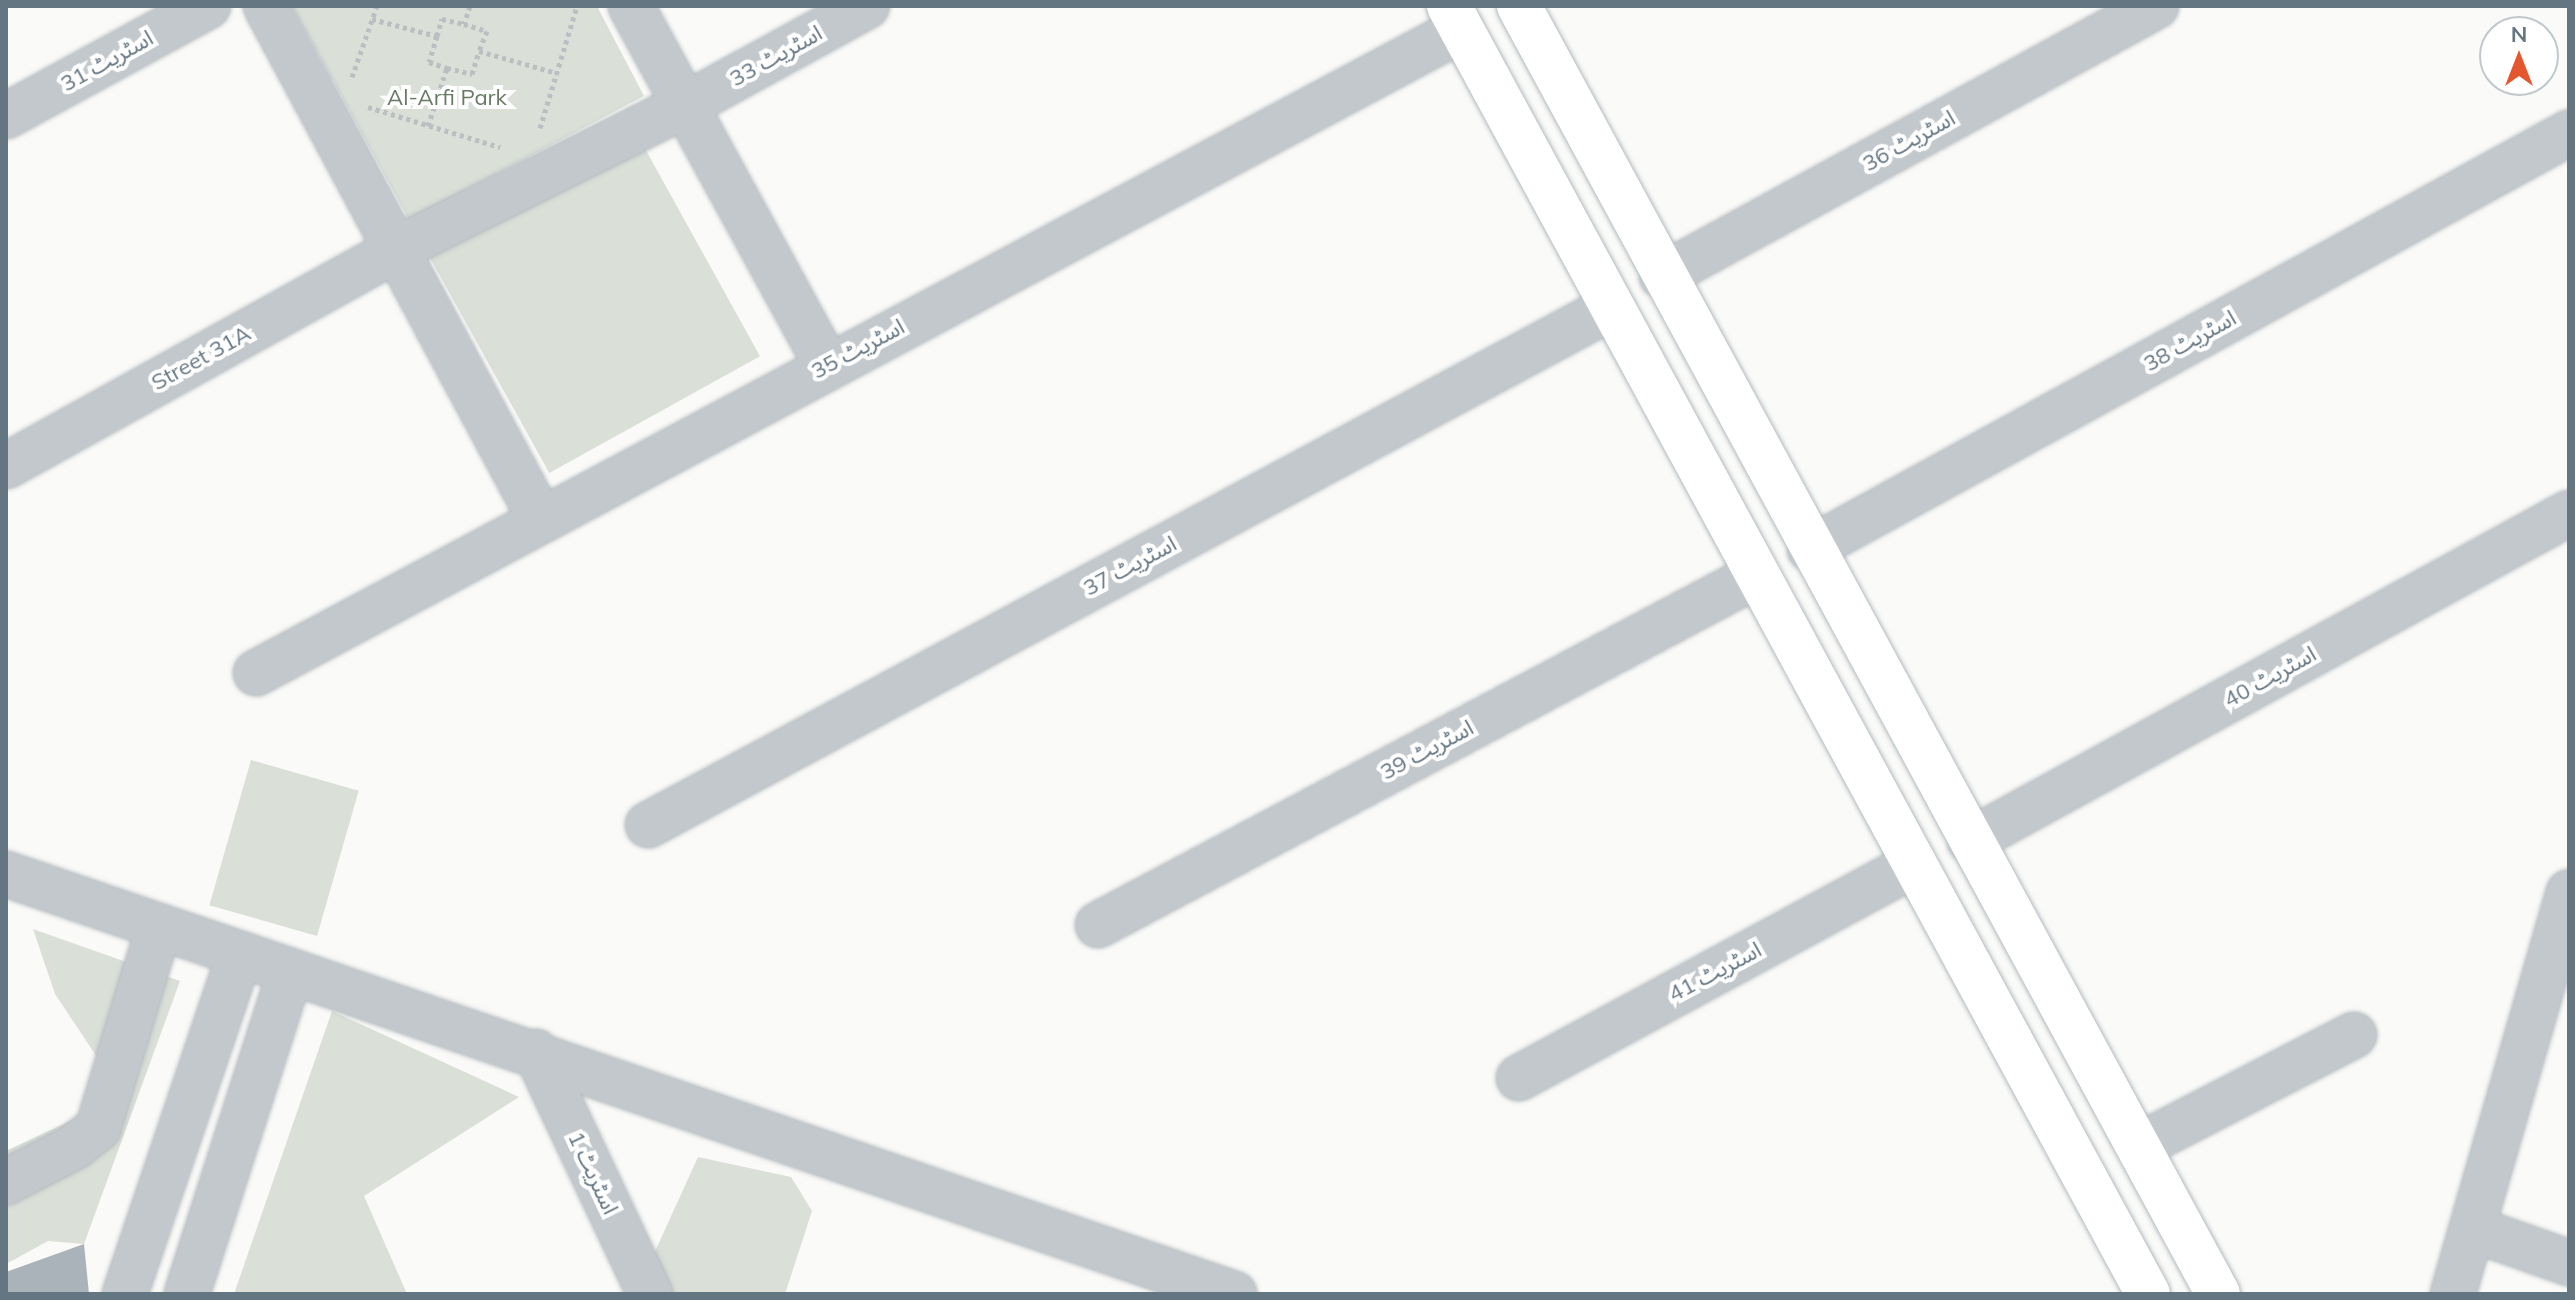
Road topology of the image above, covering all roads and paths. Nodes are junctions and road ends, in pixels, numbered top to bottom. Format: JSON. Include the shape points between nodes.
{"nodes":[{"id":1,"x":208,"y":6,"type":"edge"},
{"id":2,"x":266,"y":6,"type":"edge"},
{"id":3,"x":377,"y":6,"type":"edge"},
{"id":4,"x":470,"y":6,"type":"edge"},
{"id":5,"x":577,"y":6,"type":"edge"},
{"id":6,"x":631,"y":6,"type":"edge"},
{"id":7,"x":867,"y":6,"type":"edge"},
{"id":8,"x":1519,"y":6,"type":"edge"},
{"id":9,"x":2156,"y":6,"type":"edge"},
{"id":10,"x":1456,"y":18,"type":"edge"},
{"id":11,"x":372,"y":19,"type":"junction"},
{"id":12,"x":464,"y":24,"type":"junction"},
{"id":13,"x":437,"y":36,"type":"junction"},
{"id":14,"x":479,"y":51,"type":"junction"},
{"id":15,"x":447,"y":68,"type":"junction"},
{"id":16,"x":557,"y":73,"type":"junction"},
{"id":17,"x":348,"y":86,"type":"dead end"},
{"id":18,"x":358,"y":104,"type":"dead end"},
{"id":19,"x":686,"y":105,"type":"junction"},
{"id":20,"x":6,"y":116,"type":"edge"},
{"id":21,"x":428,"y":126,"type":"junction"},
{"id":22,"x":2569,"y":133,"type":"edge"},
{"id":23,"x":535,"y":143,"type":"dead end"},
{"id":24,"x":516,"y":152,"type":"dead end"},
{"id":25,"x":397,"y":249,"type":"junction"},
{"id":26,"x":1662,"y":276,"type":"junction"},
{"id":27,"x":1612,"y":307,"type":"junction"},
{"id":28,"x":827,"y":366,"type":"junction"},
{"id":29,"x":1740,"y":414,"type":"junction"},
{"id":30,"x":1684,"y":439,"type":"junction"},
{"id":31,"x":6,"y":466,"type":"edge"},
{"id":32,"x":2569,"y":513,"type":"edge"},
{"id":33,"x":541,"y":520,"type":"junction"},
{"id":34,"x":1810,"y":549,"type":"junction"},
{"id":35,"x":1757,"y":575,"type":"junction"},
{"id":36,"x":256,"y":673,"type":"dead end"},
{"id":37,"x":648,"y":825,"type":"dead end"},
{"id":38,"x":1970,"y":841,"type":"junction"},
{"id":39,"x":1911,"y":866,"type":"junction"},
{"id":40,"x":17,"y":887,"type":"edge"},
{"id":41,"x":2569,"y":892,"type":"edge"},
{"id":42,"x":1098,"y":925,"type":"dead end"},
{"id":43,"x":159,"y":927,"type":"junction"},
{"id":44,"x":240,"y":954,"type":"junction"},
{"id":45,"x":291,"y":971,"type":"junction"},
{"id":46,"x":2552,"y":1000,"type":"edge"},
{"id":47,"x":2354,"y":1035,"type":"dead end"},
{"id":48,"x":536,"y":1052,"type":"junction"},
{"id":49,"x":1519,"y":1078,"type":"dead end"},
{"id":50,"x":2139,"y":1146,"type":"junction"},
{"id":51,"x":6,"y":1182,"type":"edge"},
{"id":52,"x":2476,"y":1230,"type":"junction"},
{"id":53,"x":2569,"y":1263,"type":"edge"},
{"id":54,"x":125,"y":1294,"type":"edge"},
{"id":55,"x":187,"y":1294,"type":"edge"},
{"id":56,"x":650,"y":1294,"type":"edge"},
{"id":57,"x":1234,"y":1294,"type":"edge"},
{"id":58,"x":2148,"y":1294,"type":"edge"},
{"id":59,"x":2218,"y":1294,"type":"edge"},
{"id":60,"x":2453,"y":1294,"type":"edge"}],
"edges":[{"from":1,"to":20,"type":"street","name":"اسٹریٹ 31"},
{"from":2,"to":25,"type":"street"},
{"from":3,"to":11,"type":"path"},
{"from":4,"to":12,"type":"path"},
{"from":5,"to":16,"type":"path"},
{"from":6,"to":19,"type":"street"},
{"from":7,"to":19,"type":"street","name":"اسٹریٹ 33"},
{"from":8,"to":26,"type":"street"},
{"from":9,"to":26,"type":"street","name":"اسٹریٹ 36"},
{"from":10,"to":27,"type":"street"},
{"from":10,"to":28,"type":"street","name":"اسٹریٹ 35"},
{"from":11,"to":13,"type":"path"},
{"from":11,"to":17,"type":"path"},
{"from":12,"to":13,"type":"path","via":[[442,19]]},
{"from":12,"to":14,"type":"path","via":[[487,31]]},
{"from":13,"to":15,"type":"path","via":[[429,62]]},
{"from":14,"to":15,"type":"path","via":[[472,74]]},
{"from":14,"to":16,"type":"path"},
{"from":15,"to":21,"type":"path"},
{"from":16,"to":23,"type":"path"},
{"from":18,"to":21,"type":"path"},
{"from":19,"to":25,"type":"street","name":"اسٹریٹ 33"},
{"from":19,"to":28,"type":"street"},
{"from":21,"to":24,"type":"path"},
{"from":22,"to":34,"type":"street","name":"اسٹریٹ 38"},
{"from":25,"to":31,"type":"street","name":"Street 31A"},
{"from":25,"to":33,"type":"street"},
{"from":26,"to":29,"type":"street"},
{"from":27,"to":30,"type":"street"},
{"from":27,"to":37,"type":"street","name":"اسٹریٹ 37"},
{"from":28,"to":33,"type":"street","name":"اسٹریٹ 35"},
{"from":29,"to":30,"type":"street"},
{"from":29,"to":34,"type":"street"},
{"from":30,"to":35,"type":"street"},
{"from":32,"to":38,"type":"street","name":"اسٹریٹ 40"},
{"from":33,"to":36,"type":"street","name":"اسٹریٹ 35"},
{"from":34,"to":38,"type":"street"},
{"from":35,"to":39,"type":"street"},
{"from":35,"to":42,"type":"street","name":"اسٹریٹ 39"},
{"from":38,"to":50,"type":"street"},
{"from":39,"to":49,"type":"street","name":"اسٹریٹ 41"},
{"from":39,"to":58,"type":"street"},
{"from":40,"to":43,"type":"street"},
{"from":41,"to":46,"type":"street"},
{"from":43,"to":44,"type":"street"},
{"from":43,"to":51,"type":"street","via":[[98,1128]]},
{"from":44,"to":45,"type":"street"},
{"from":44,"to":54,"type":"street"},
{"from":45,"to":48,"type":"street"},
{"from":45,"to":55,"type":"street"},
{"from":46,"to":52,"type":"street"},
{"from":47,"to":50,"type":"street"},
{"from":48,"to":56,"type":"street","name":"اسٹریٹ 1"},
{"from":48,"to":57,"type":"street"},
{"from":50,"to":59,"type":"street"},
{"from":52,"to":53,"type":"street"},
{"from":52,"to":60,"type":"street"}]}
